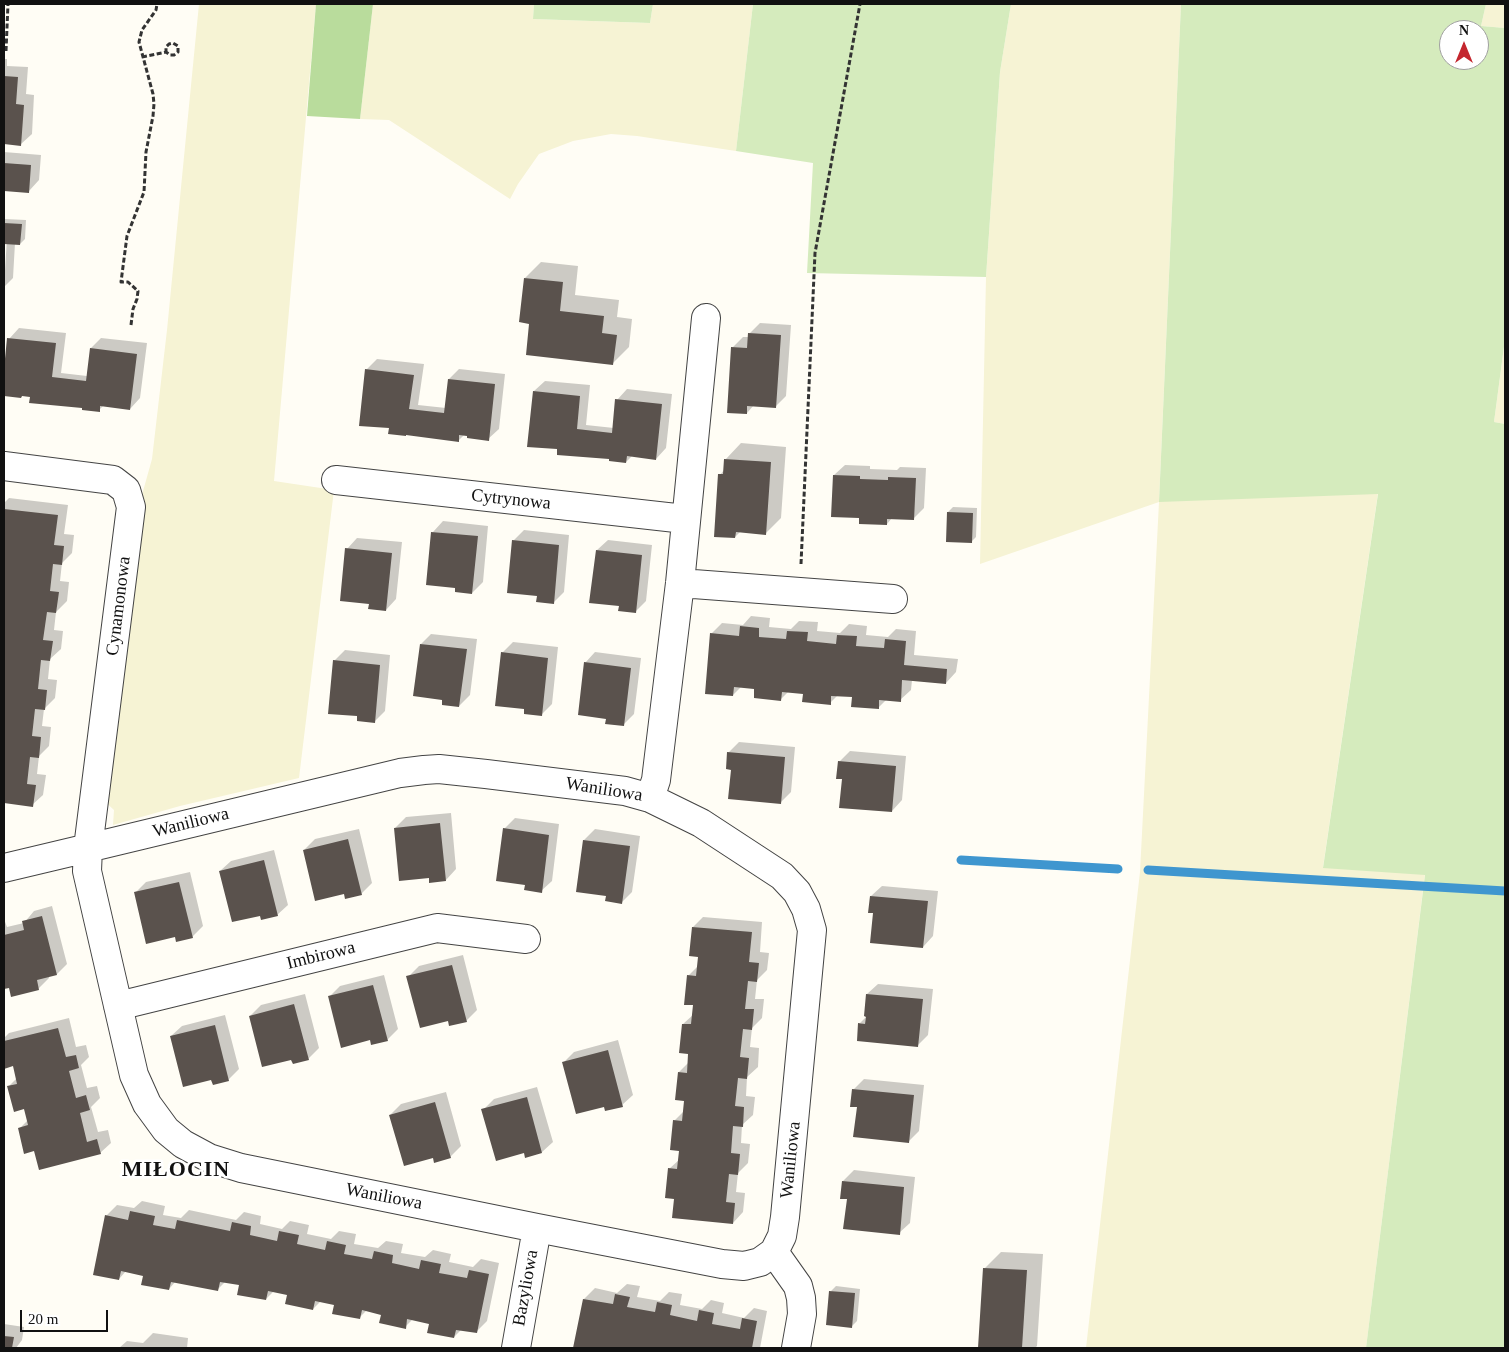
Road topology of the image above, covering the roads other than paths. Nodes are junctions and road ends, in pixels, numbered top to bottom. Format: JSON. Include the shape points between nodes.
{"nodes":[{"id":1,"x":706,"y":318,"type":"dead end"},
{"id":2,"x":4,"y":466,"type":"edge"},
{"id":3,"x":336,"y":480,"type":"dead end"},
{"id":4,"x":685,"y":519,"type":"junction"},
{"id":5,"x":680,"y":583,"type":"junction"},
{"id":6,"x":893,"y":599,"type":"dead end"},
{"id":7,"x":650,"y":798,"type":"junction"},
{"id":8,"x":88,"y":848,"type":"junction"},
{"id":9,"x":4,"y":868,"type":"edge"},
{"id":10,"x":526,"y":939,"type":"dead end"},
{"id":11,"x":118,"y":1006,"type":"junction"},
{"id":12,"x":537,"y":1228,"type":"junction"},
{"id":13,"x":774,"y":1252,"type":"junction"},
{"id":14,"x":516,"y":1348,"type":"edge"},
{"id":15,"x":796,"y":1348,"type":"edge"}],
"edges":[{"from":1,"to":4,"type":"street"},
{"from":2,"to":8,"type":"street","name":"Cynamonowa","via":[[113,480],[126,490],[131,507]]},
{"from":3,"to":4,"type":"street","name":"Cytrynowa"},
{"from":4,"to":5,"type":"street"},
{"from":5,"to":6,"type":"street"},
{"from":5,"to":7,"type":"street","via":[[656,780]]},
{"from":7,"to":8,"type":"street","name":"Waniliowa","via":[[625,791],[439,769],[424,770],[400,773]]},
{"from":7,"to":13,"type":"street","name":"Waniliowa","via":[[701,823],[782,876],[797,892],[812,930],[785,1217],[782,1236]]},
{"from":8,"to":9,"type":"street","name":"Waniliowa"},
{"from":8,"to":11,"type":"street","name":"Waniliowa","via":[[87,871]]},
{"from":10,"to":11,"type":"street","name":"Imbirowa","via":[[437,928]]},
{"from":11,"to":12,"type":"street","name":"Waniliowa","via":[[134,1075],[147,1104],[166,1130],[209,1158],[242,1168]]},
{"from":12,"to":13,"type":"street","name":"Waniliowa","via":[[722,1264],[744,1266],[760,1262]]},
{"from":12,"to":14,"type":"street","name":"Bazyliowa"},
{"from":13,"to":15,"type":"street","via":[[798,1286],[801,1298],[802,1314]]}]}
